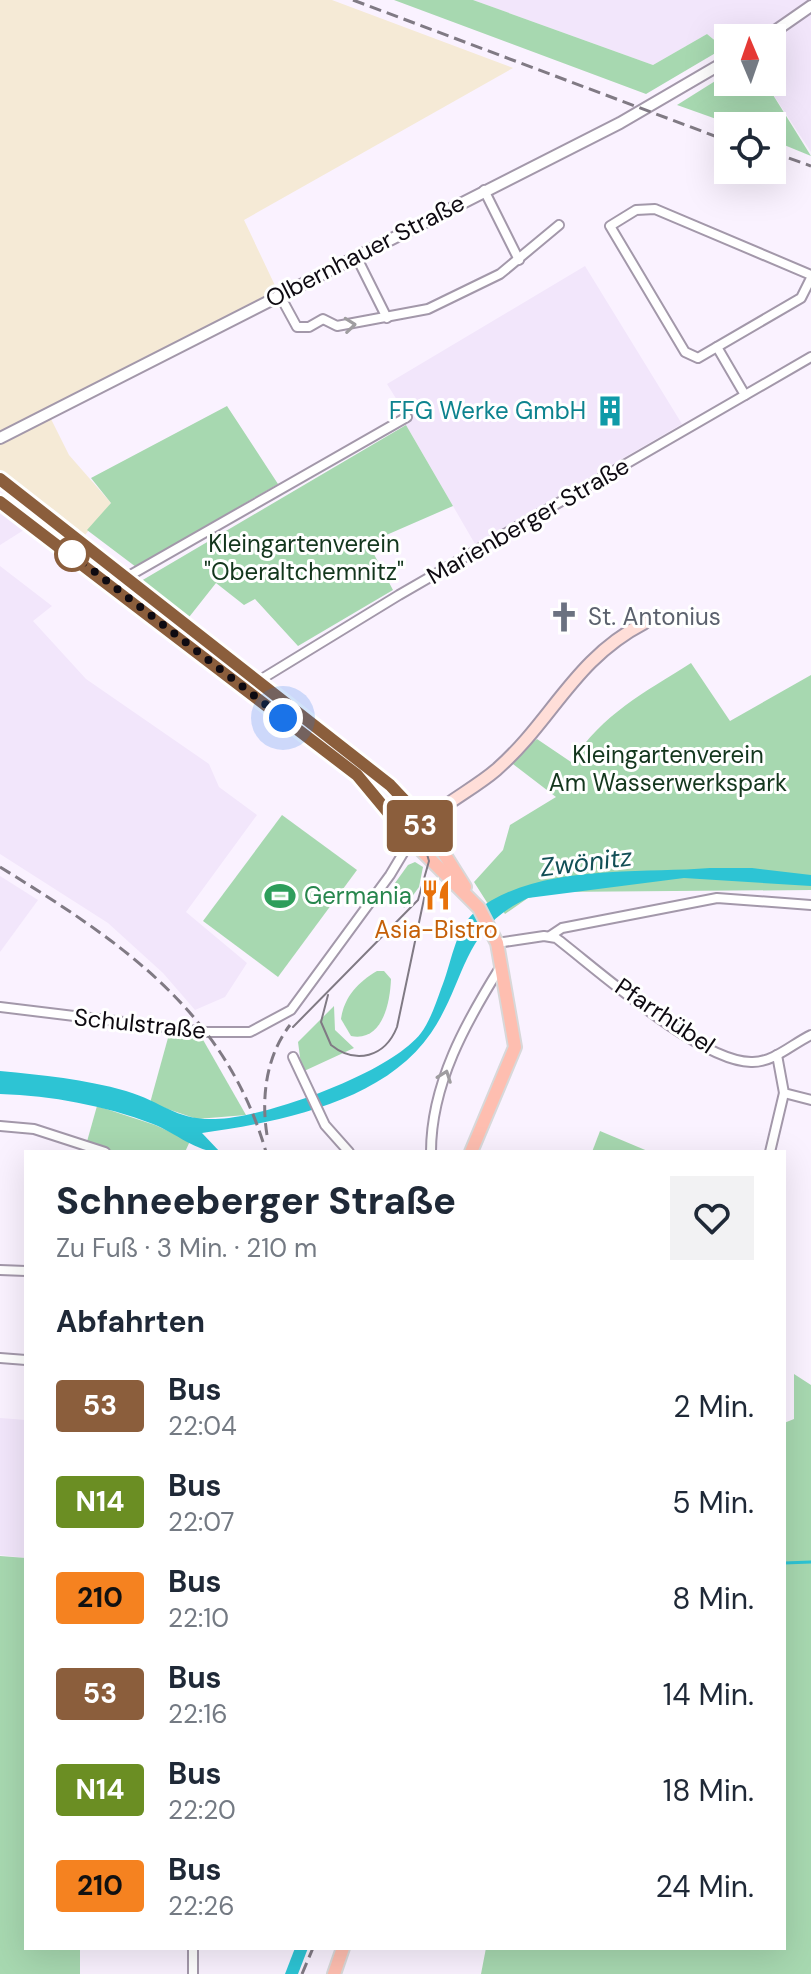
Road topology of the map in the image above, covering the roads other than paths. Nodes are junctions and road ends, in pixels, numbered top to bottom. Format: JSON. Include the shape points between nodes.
{"nodes":[{"id":1,"x":811,"y":6,"type":"edge"},
{"id":2,"x":785,"y":24,"type":"edge"},
{"id":3,"x":714,"y":68,"type":"edge"},
{"id":4,"x":484,"y":190,"type":"junction"},
{"id":5,"x":559,"y":225,"type":"dead end"},
{"id":6,"x":356,"y":256,"type":"junction"},
{"id":7,"x":519,"y":260,"type":"junction"},
{"id":8,"x":811,"y":276,"type":"edge"},
{"id":9,"x":279,"y":294,"type":"junction"},
{"id":10,"x":387,"y":318,"type":"junction"},
{"id":11,"x":717,"y":347,"type":"junction"},
{"id":12,"x":811,"y":357,"type":"edge"},
{"id":13,"x":745,"y":395,"type":"junction"},
{"id":14,"x":407,"y":417,"type":"dead end"},
{"id":15,"x":0,"y":438,"type":"edge"},
{"id":16,"x":0,"y":479,"type":"edge"},
{"id":17,"x":0,"y":487,"type":"edge"},
{"id":18,"x":0,"y":502,"type":"edge"},
{"id":19,"x":81,"y":543,"type":"junction"},
{"id":20,"x":127,"y":577,"type":"junction"},
{"id":21,"x":644,"y":623,"type":"dead end"},
{"id":22,"x":260,"y":680,"type":"junction"},
{"id":23,"x":250,"y":693,"type":"junction"},
{"id":24,"x":423,"y":820,"type":"junction"},
{"id":25,"x":411,"y":840,"type":"junction"},
{"id":26,"x":475,"y":904,"type":"junction"},
{"id":27,"x":811,"y":905,"type":"edge"},
{"id":28,"x":550,"y":936,"type":"junction"},
{"id":29,"x":497,"y":943,"type":"junction"},
{"id":30,"x":501,"y":966,"type":"junction"},
{"id":31,"x":0,"y":1007,"type":"edge"},
{"id":32,"x":811,"y":1035,"type":"edge"},
{"id":33,"x":777,"y":1055,"type":"junction"},
{"id":34,"x":293,"y":1057,"type":"dead end"},
{"id":35,"x":784,"y":1093,"type":"junction"},
{"id":36,"x":811,"y":1100,"type":"edge"},
{"id":37,"x":0,"y":1126,"type":"edge"},
{"id":38,"x":99,"y":1150,"type":"edge"},
{"id":39,"x":347,"y":1150,"type":"edge"},
{"id":40,"x":431,"y":1150,"type":"edge"},
{"id":41,"x":472,"y":1150,"type":"edge"},
{"id":42,"x":770,"y":1150,"type":"edge"},
{"id":43,"x":0,"y":1270,"type":"edge"},
{"id":44,"x":24,"y":1271,"type":"edge"},
{"id":45,"x":0,"y":1358,"type":"edge"},
{"id":46,"x":24,"y":1360,"type":"edge"},
{"id":47,"x":193,"y":1950,"type":"edge"},
{"id":48,"x":342,"y":1950,"type":"edge"},
{"id":49,"x":193,"y":1974,"type":"edge"},
{"id":50,"x":334,"y":1974,"type":"edge"}],
"edges":[{"from":1,"to":2,"type":"street"},
{"from":3,"to":4,"type":"street","name":"Olbernhauer Straße","via":[[620,123]]},
{"from":4,"to":6,"type":"street","name":"Olbernhauer Straße"},
{"from":4,"to":7,"type":"street"},
{"from":5,"to":7,"type":"street"},
{"from":6,"to":9,"type":"street","name":"Olbernhauer Straße"},
{"from":6,"to":10,"type":"street"},
{"from":7,"to":10,"type":"street","via":[[438,305]]},
{"from":8,"to":11,"type":"street","via":[[801,298]]},
{"from":8,"to":11,"type":"street","via":[[655,209],[636,210],[610,226],[685,352],[698,358]]},
{"from":9,"to":10,"type":"street","one_way":true,"via":[[297,327],[323,319],[337,326]]},
{"from":9,"to":15,"type":"street","name":"Olbernhauer Straße"},
{"from":11,"to":13,"type":"street"},
{"from":12,"to":13,"type":"street","name":"Marienberger Straße"},
{"from":13,"to":22,"type":"street","name":"Marienberger Straße"},
{"from":14,"to":20,"type":"street"},
{"from":16,"to":19,"type":"main road"},
{"from":17,"to":19,"type":"street","via":[[69,540]]},
{"from":18,"to":23,"type":"main road"},
{"from":19,"to":20,"type":"main road"},
{"from":20,"to":22,"type":"main road"},
{"from":21,"to":24,"type":"main road","via":[[593,657],[494,771]]},
{"from":22,"to":23,"type":"street","name":"Marienberger Straße"},
{"from":22,"to":24,"type":"main road","via":[[390,785]]},
{"from":23,"to":25,"type":"main road","via":[[357,775]]},
{"from":24,"to":25,"type":"main road"},
{"from":24,"to":26,"type":"main road"},
{"from":25,"to":26,"type":"main road"},
{"from":25,"to":31,"type":"street","name":"Schulstraße","via":[[306,992],[279,1020],[250,1032]]},
{"from":26,"to":29,"type":"main road"},
{"from":27,"to":28,"type":"street","via":[[717,898],[562,928]]},
{"from":28,"to":29,"type":"street"},
{"from":28,"to":33,"type":"street","name":"Pfarrhübel","via":[[697,1043],[752,1063]]},
{"from":29,"to":30,"type":"main road"},
{"from":40,"to":30,"type":"street","one_way":true,"via":[[444,1073]]},
{"from":30,"to":41,"type":"main road","via":[[515,1047]]},
{"from":32,"to":33,"type":"street"},
{"from":33,"to":35,"type":"street"},
{"from":34,"to":39,"type":"street","via":[[325,1125]]},
{"from":35,"to":36,"type":"street"},
{"from":35,"to":42,"type":"street"},
{"from":37,"to":38,"type":"street","via":[[34,1129]]},
{"from":43,"to":44,"type":"street"},
{"from":45,"to":46,"type":"street"},
{"from":47,"to":49,"type":"street"},
{"from":48,"to":50,"type":"main road"}]}
